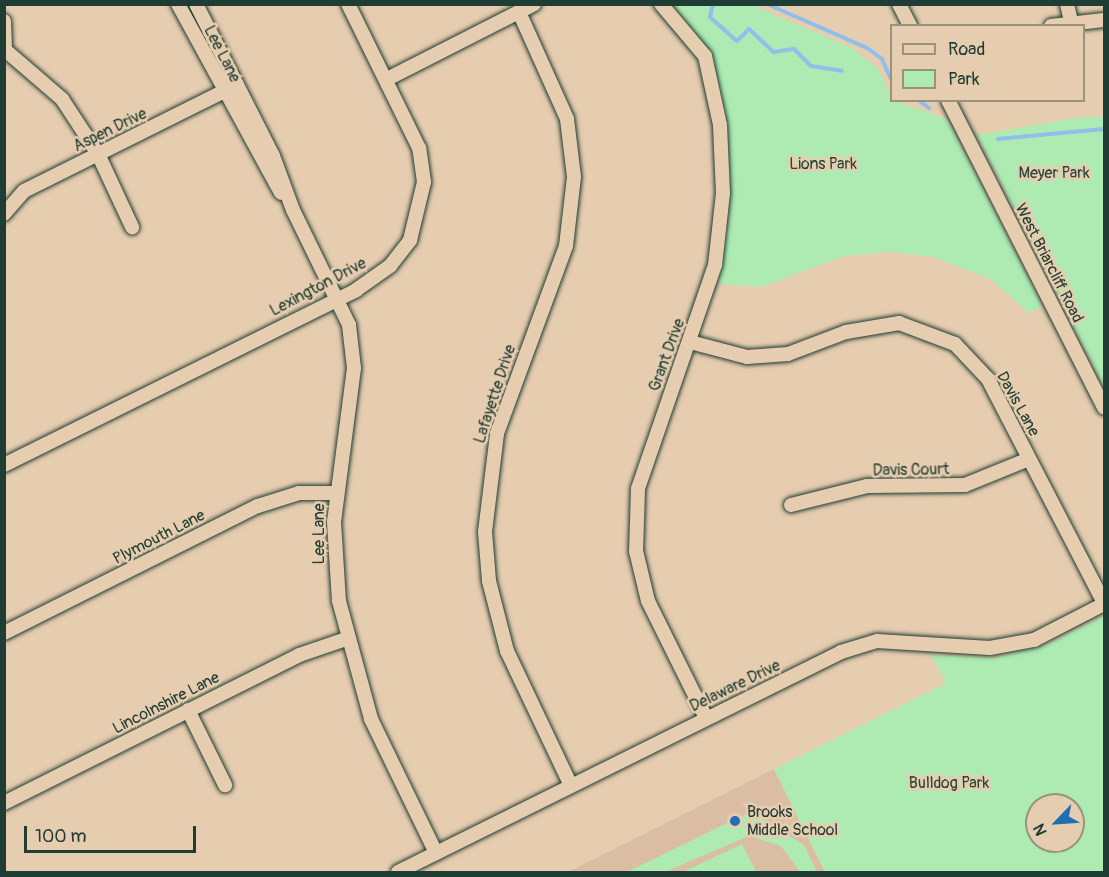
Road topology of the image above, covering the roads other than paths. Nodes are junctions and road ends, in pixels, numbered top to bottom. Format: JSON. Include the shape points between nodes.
{"nodes":[{"id":1,"x":178,"y":4,"type":"edge"},
{"id":2,"x":196,"y":4,"type":"edge"},
{"id":3,"x":348,"y":4,"type":"edge"},
{"id":4,"x":534,"y":4,"type":"edge"},
{"id":5,"x":661,"y":4,"type":"edge"},
{"id":6,"x":899,"y":4,"type":"edge"},
{"id":7,"x":1067,"y":4,"type":"edge"},
{"id":8,"x":519,"y":12,"type":"junction"},
{"id":9,"x":1104,"y":20,"type":"edge"},
{"id":10,"x":4,"y":21,"type":"edge"},
{"id":11,"x":1071,"y":21,"type":"junction"},
{"id":12,"x":909,"y":24,"type":"edge"},
{"id":13,"x":1059,"y":24,"type":"edge"},
{"id":14,"x":5,"y":49,"type":"edge"},
{"id":15,"x":387,"y":79,"type":"junction"},
{"id":16,"x":237,"y":85,"type":"junction"},
{"id":17,"x":223,"y":92,"type":"junction"},
{"id":18,"x":949,"y":102,"type":"edge"},
{"id":19,"x":98,"y":154,"type":"junction"},
{"id":20,"x":292,"y":210,"type":"junction"},
{"id":21,"x":4,"y":214,"type":"edge"},
{"id":22,"x":132,"y":227,"type":"dead end"},
{"id":23,"x":338,"y":298,"type":"junction"},
{"id":24,"x":690,"y":342,"type":"junction"},
{"id":25,"x":1104,"y":408,"type":"edge"},
{"id":26,"x":1029,"y":459,"type":"junction"},
{"id":27,"x":4,"y":465,"type":"edge"},
{"id":28,"x":335,"y":493,"type":"junction"},
{"id":29,"x":791,"y":505,"type":"dead end"},
{"id":30,"x":1104,"y":603,"type":"edge"},
{"id":31,"x":4,"y":633,"type":"edge"},
{"id":32,"x":346,"y":639,"type":"junction"},
{"id":33,"x":188,"y":710,"type":"junction"},
{"id":34,"x":706,"y":718,"type":"junction"},
{"id":35,"x":225,"y":785,"type":"dead end"},
{"id":36,"x":571,"y":786,"type":"junction"},
{"id":37,"x":4,"y":803,"type":"edge"},
{"id":38,"x":436,"y":853,"type":"junction"},
{"id":39,"x":398,"y":873,"type":"edge"}],
"edges":[{"from":1,"to":17,"type":"street","name":"Lee Lane"},
{"from":2,"to":16,"type":"street","name":"Lee Lane"},
{"from":3,"to":15,"type":"street","name":"Lexington Drive"},
{"from":4,"to":8,"type":"street"},
{"from":5,"to":24,"type":"street","name":"Grant Drive","via":[[705,56],[720,125],[723,193],[715,265]]},
{"from":6,"to":12,"type":"street"},
{"from":7,"to":11,"type":"street"},
{"from":8,"to":15,"type":"street"},
{"from":8,"to":36,"type":"street","name":"Lafayette Drive","via":[[567,119],[574,177],[566,246],[497,434],[485,532],[489,581],[507,651]]},
{"from":9,"to":11,"type":"street"},
{"from":10,"to":14,"type":"street"},
{"from":11,"to":13,"type":"street"},
{"from":14,"to":19,"type":"street","via":[[62,99]]},
{"from":15,"to":23,"type":"street","name":"Lexington Drive","via":[[419,148],[420,214],[390,266]]},
{"from":16,"to":17,"type":"street","name":"Aspen Drive"},
{"from":16,"to":20,"type":"street","name":"Lee Lane","via":[[273,156]]},
{"from":17,"to":19,"type":"street","name":"Aspen Drive"},
{"from":17,"to":20,"type":"street","name":"Lee Lane"},
{"from":18,"to":25,"type":"street","name":"West Briarcliff Road"},
{"from":19,"to":21,"type":"street","name":"Aspen Drive","via":[[24,191]]},
{"from":19,"to":22,"type":"street"},
{"from":20,"to":23,"type":"street","name":"Lee Lane"},
{"from":23,"to":27,"type":"street","name":"Lexington Drive"},
{"from":23,"to":28,"type":"street","name":"Lee Lane","via":[[354,358]]},
{"from":24,"to":26,"type":"street","name":"Davis Lane","via":[[747,357],[788,354],[846,332],[899,323],[962,351],[988,380]]},
{"from":24,"to":34,"type":"street","name":"Grant Drive","via":[[642,474],[635,534],[648,601]]},
{"from":26,"to":29,"type":"street","name":"Davis Court","via":[[965,485],[867,486]]},
{"from":26,"to":30,"type":"street","name":"Davis Lane"},
{"from":28,"to":31,"type":"street","name":"Plymouth Lane","via":[[299,493],[258,506]]},
{"from":28,"to":32,"type":"street","name":"Lee Lane","via":[[336,577]]},
{"from":30,"to":34,"type":"street","name":"Delaware Drive","via":[[1034,640],[990,648],[878,641],[841,652]]},
{"from":32,"to":33,"type":"street","name":"Lincolnshire Lane","via":[[299,655]]},
{"from":32,"to":38,"type":"street","name":"Lee Lane","via":[[379,737]]},
{"from":33,"to":35,"type":"street"},
{"from":33,"to":37,"type":"street","name":"Lincolnshire Lane"},
{"from":34,"to":36,"type":"street","name":"Delaware Drive"},
{"from":36,"to":38,"type":"street","name":"Delaware Drive"},
{"from":38,"to":39,"type":"street","name":"Delaware Drive"}]}
